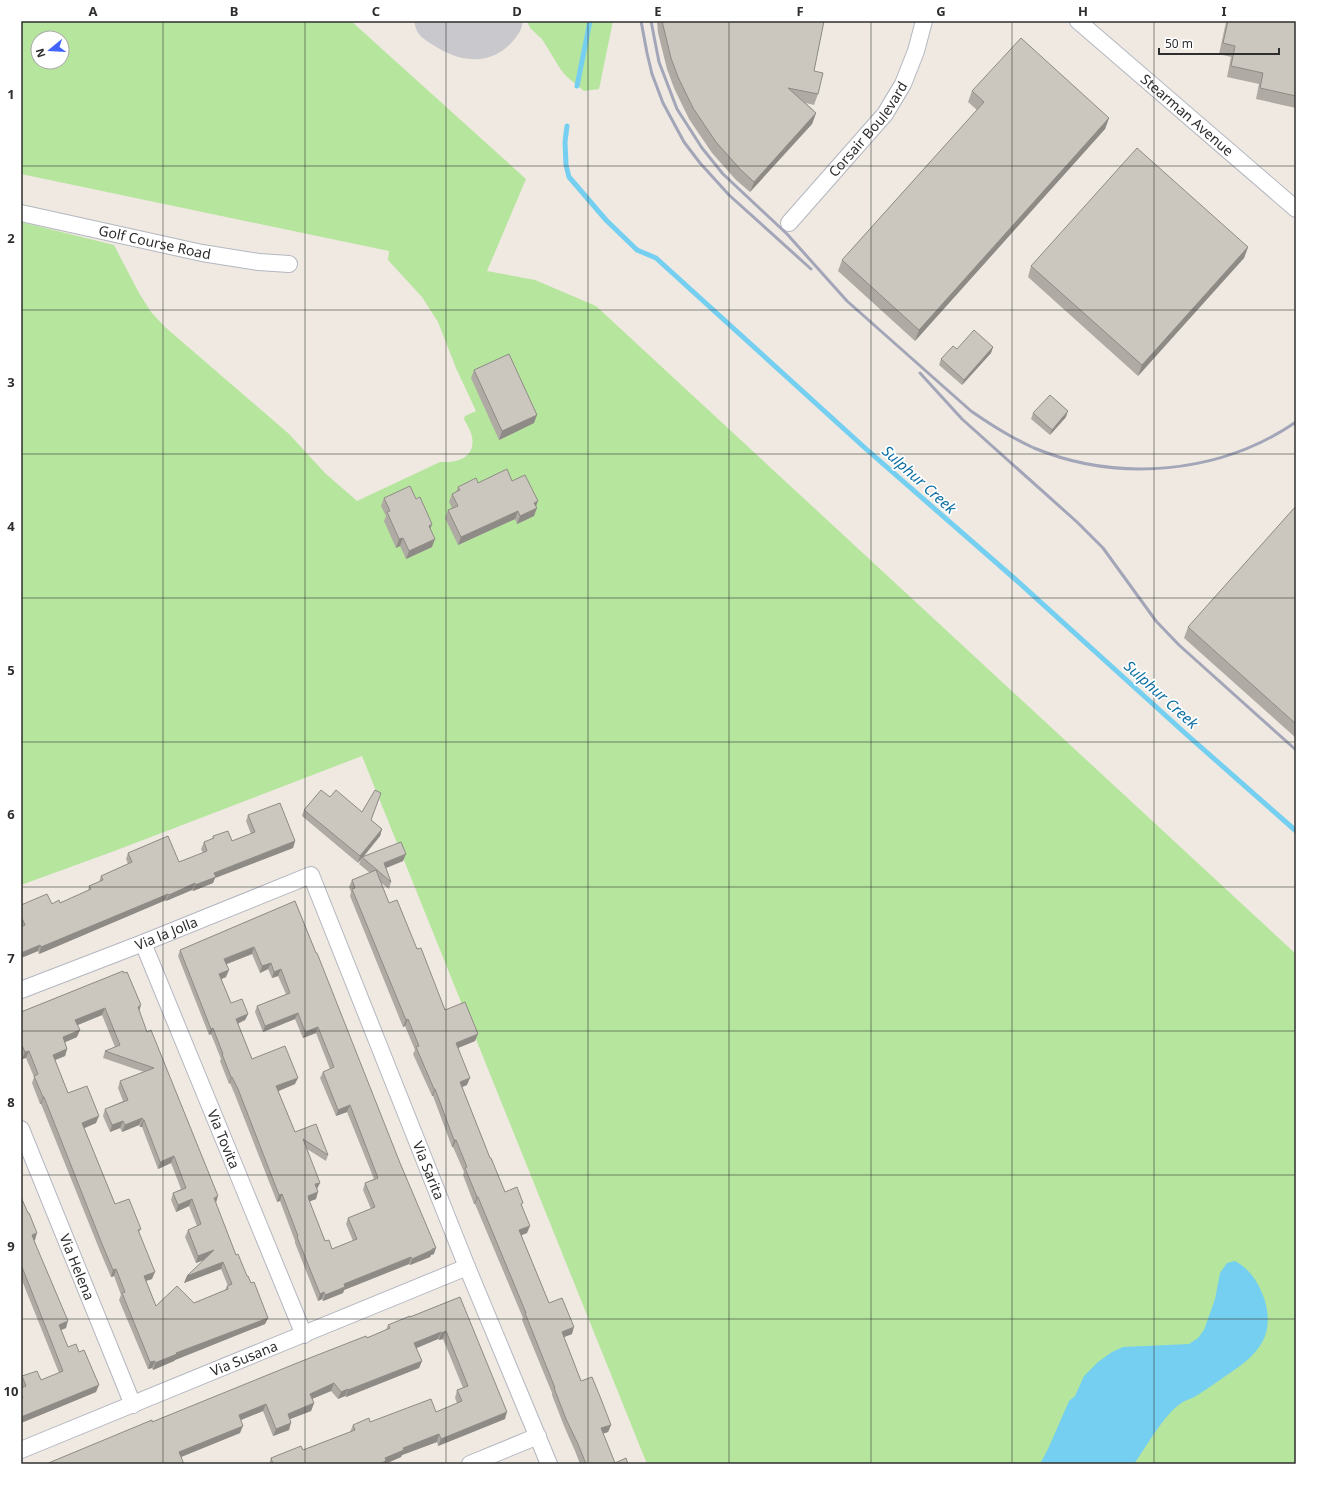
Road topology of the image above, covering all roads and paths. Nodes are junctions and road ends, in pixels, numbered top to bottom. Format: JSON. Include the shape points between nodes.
{"nodes":[{"id":1,"x":924,"y":21,"type":"edge"},
{"id":2,"x":1078,"y":21,"type":"edge"},
{"id":3,"x":1296,"y":209,"type":"edge"},
{"id":4,"x":21,"y":213,"type":"edge"},
{"id":5,"x":789,"y":223,"type":"dead end"},
{"id":6,"x":289,"y":264,"type":"dead end"},
{"id":7,"x":312,"y":874,"type":"joint"},
{"id":8,"x":143,"y":943,"type":"junction"},
{"id":9,"x":21,"y":990,"type":"edge"},
{"id":10,"x":21,"y":1129,"type":"edge"},
{"id":11,"x":467,"y":1268,"type":"junction"},
{"id":12,"x":304,"y":1334,"type":"junction"},
{"id":13,"x":133,"y":1405,"type":"junction"},
{"id":14,"x":538,"y":1436,"type":"junction"},
{"id":15,"x":21,"y":1450,"type":"edge"},
{"id":16,"x":470,"y":1464,"type":"edge"},
{"id":17,"x":549,"y":1464,"type":"edge"}],
"edges":[{"from":1,"to":5,"type":"street","name":"Corsair Boulevard","via":[[903,84],[885,114]]},
{"from":2,"to":3,"type":"street","name":"Stearman Avenue"},
{"from":4,"to":6,"type":"street","name":"Golf Course Road","via":[[202,253]]},
{"from":7,"to":8,"type":"street","name":"Via la Jolla"},
{"from":7,"to":11,"type":"street","name":"Via Sarita"},
{"from":8,"to":9,"type":"street","name":"Via la Jolla"},
{"from":8,"to":12,"type":"street","name":"Via Tovita"},
{"from":10,"to":13,"type":"street","name":"Via Helena"},
{"from":11,"to":12,"type":"street","name":"Via Susana"},
{"from":11,"to":14,"type":"street","name":"Via Sarita"},
{"from":12,"to":13,"type":"street","name":"Via Susana"},
{"from":13,"to":15,"type":"street","name":"Via Susana"},
{"from":14,"to":16,"type":"street"},
{"from":14,"to":17,"type":"street","name":"Via Sarita"}]}
